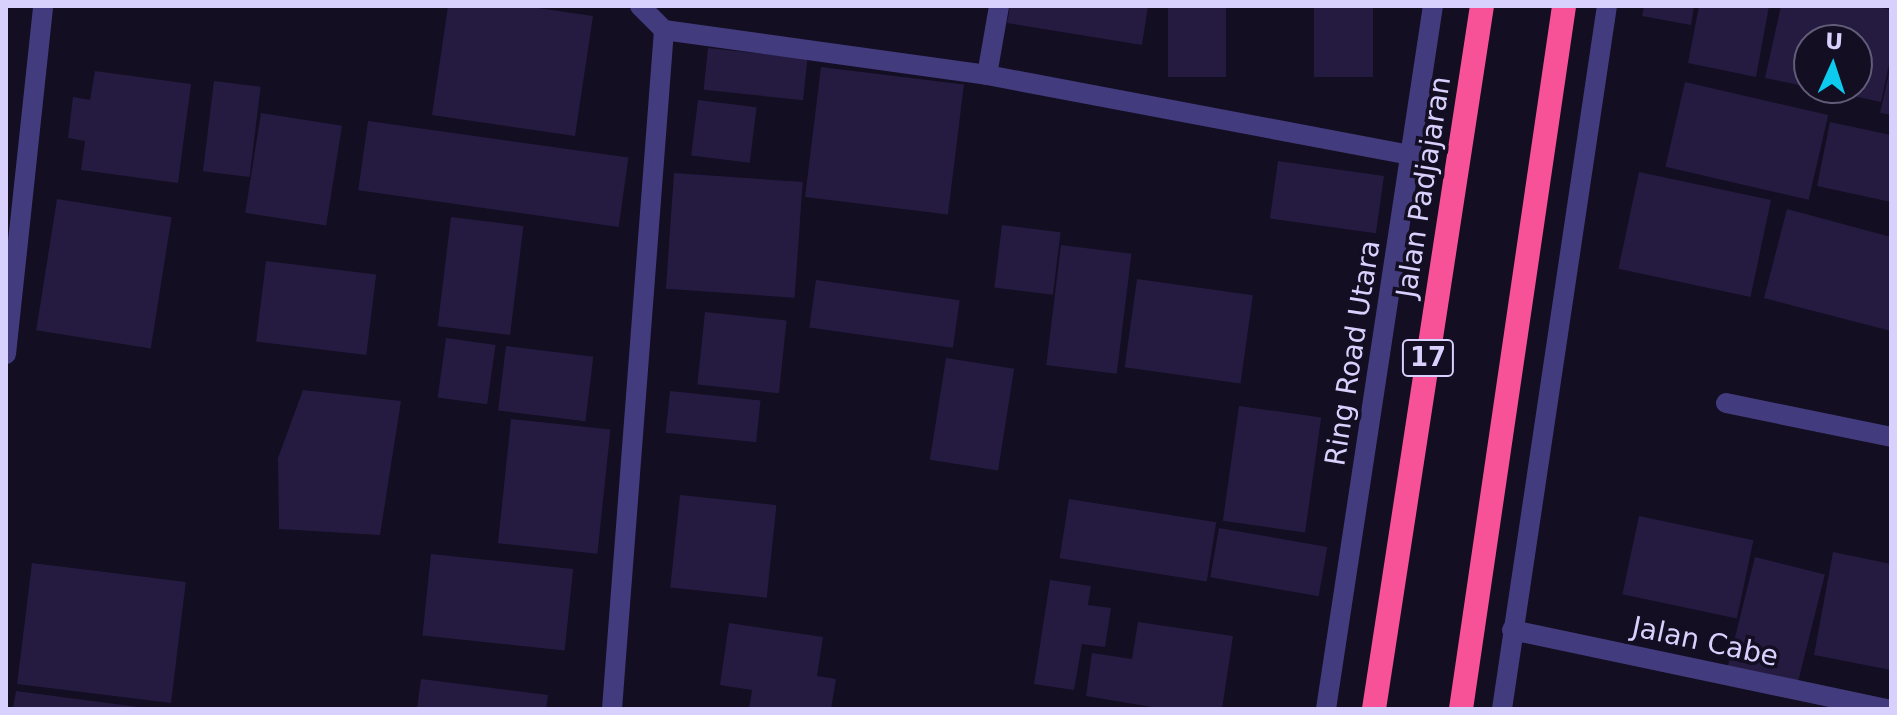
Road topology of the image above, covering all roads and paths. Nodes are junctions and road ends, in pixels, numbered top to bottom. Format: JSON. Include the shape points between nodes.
{"nodes":[{"id":1,"x":43,"y":6,"type":"edge"},
{"id":2,"x":640,"y":6,"type":"edge"},
{"id":3,"x":999,"y":6,"type":"edge"},
{"id":4,"x":1433,"y":6,"type":"edge"},
{"id":5,"x":1482,"y":6,"type":"edge"},
{"id":6,"x":1564,"y":6,"type":"edge"},
{"id":7,"x":1607,"y":6,"type":"edge"},
{"id":8,"x":664,"y":30,"type":"junction"},
{"id":9,"x":987,"y":75,"type":"junction"},
{"id":10,"x":1412,"y":155,"type":"junction"},
{"id":11,"x":6,"y":354,"type":"edge"},
{"id":12,"x":1726,"y":403,"type":"dead end"},
{"id":13,"x":1891,"y":437,"type":"edge"},
{"id":14,"x":1512,"y":630,"type":"junction"},
{"id":15,"x":612,"y":709,"type":"edge"},
{"id":16,"x":1326,"y":709,"type":"edge"},
{"id":17,"x":1374,"y":709,"type":"edge"},
{"id":18,"x":1461,"y":709,"type":"edge"},
{"id":19,"x":1502,"y":709,"type":"edge"},
{"id":20,"x":1888,"y":709,"type":"edge"}],
"edges":[{"from":1,"to":11,"type":"street"},
{"from":2,"to":8,"type":"street"},
{"from":3,"to":9,"type":"street"},
{"from":4,"to":10,"type":"street","name":"Ring Road Utara"},
{"from":5,"to":17,"type":"highway","name":"Jalan Padjajaran","number":"17"},
{"from":6,"to":18,"type":"highway"},
{"from":7,"to":14,"type":"street"},
{"from":8,"to":9,"type":"street"},
{"from":8,"to":15,"type":"street"},
{"from":9,"to":10,"type":"street"},
{"from":10,"to":16,"type":"street","name":"Ring Road Utara"},
{"from":12,"to":13,"type":"street"},
{"from":14,"to":19,"type":"street"},
{"from":14,"to":20,"type":"street","name":"Jalan Cabe"}]}
